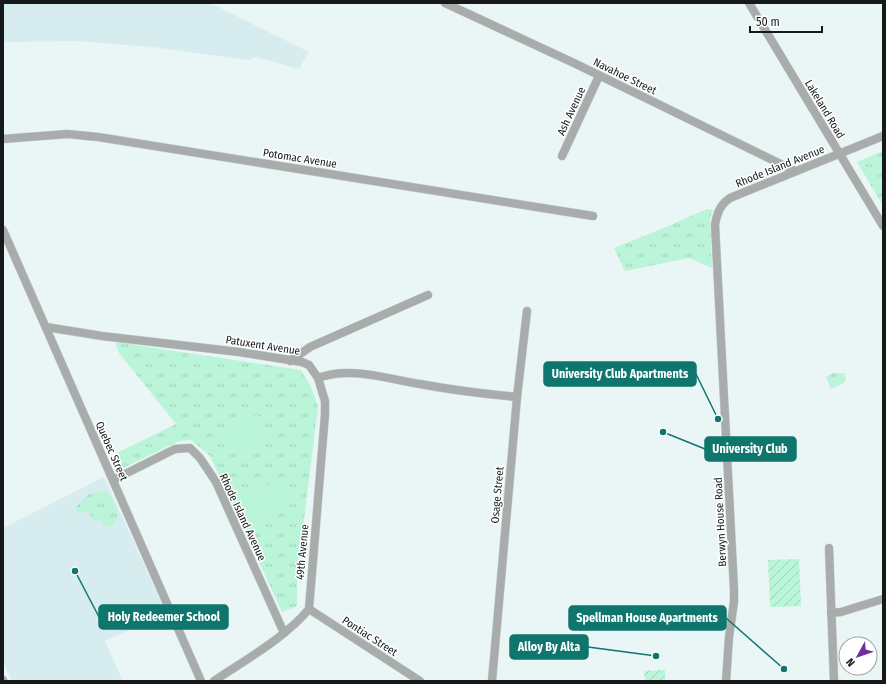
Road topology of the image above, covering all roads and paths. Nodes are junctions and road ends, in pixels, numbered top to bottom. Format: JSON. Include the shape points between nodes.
{"nodes":[{"id":1,"x":445,"y":3,"type":"edge"},
{"id":2,"x":749,"y":3,"type":"edge"},
{"id":3,"x":599,"y":76,"type":"junction"},
{"id":4,"x":883,"y":136,"type":"edge"},
{"id":5,"x":3,"y":139,"type":"edge"},
{"id":6,"x":840,"y":154,"type":"junction"},
{"id":7,"x":562,"y":156,"type":"dead end"},
{"id":8,"x":795,"y":171,"type":"junction"},
{"id":9,"x":730,"y":198,"type":"joint"},
{"id":10,"x":593,"y":216,"type":"dead end"},
{"id":11,"x":883,"y":226,"type":"edge"},
{"id":12,"x":3,"y":230,"type":"edge"},
{"id":13,"x":428,"y":295,"type":"dead end"},
{"id":14,"x":527,"y":311,"type":"dead end"},
{"id":15,"x":46,"y":327,"type":"junction"},
{"id":16,"x":290,"y":361,"type":"junction"},
{"id":17,"x":318,"y":378,"type":"junction"},
{"id":18,"x":517,"y":397,"type":"junction"},
{"id":19,"x":113,"y":480,"type":"junction"},
{"id":20,"x":829,"y":548,"type":"dead end"},
{"id":21,"x":883,"y":599,"type":"edge"},
{"id":22,"x":309,"y":609,"type":"junction"},
{"id":23,"x":831,"y":614,"type":"junction"},
{"id":24,"x":284,"y":633,"type":"junction"},
{"id":25,"x":201,"y":681,"type":"edge"},
{"id":26,"x":214,"y":681,"type":"edge"},
{"id":27,"x":420,"y":681,"type":"edge"},
{"id":28,"x":492,"y":681,"type":"edge"},
{"id":29,"x":726,"y":681,"type":"edge"},
{"id":30,"x":834,"y":681,"type":"edge"}],
"edges":[{"from":1,"to":3,"type":"street","name":"Navahoe Street"},
{"from":2,"to":6,"type":"street","name":"Lakeland Road"},
{"from":3,"to":7,"type":"street","name":"Ash Avenue"},
{"from":3,"to":8,"type":"street","name":"Navahoe Street"},
{"from":4,"to":6,"type":"street","name":"Rhode Island Avenue"},
{"from":5,"to":10,"type":"street","name":"Potomac Avenue","via":[[67,134],[98,137]]},
{"from":6,"to":8,"type":"street","name":"Rhode Island Avenue"},
{"from":6,"to":11,"type":"street","name":"Lakeland Road"},
{"from":8,"to":9,"type":"street","name":"Rhode Island Avenue"},
{"from":9,"to":29,"type":"street","name":"Berwyn House Road","via":[[719,209],[715,225],[734,589]]},
{"from":12,"to":15,"type":"street","name":"Quebec Street"},
{"from":13,"to":16,"type":"street","via":[[310,347]]},
{"from":14,"to":18,"type":"street","name":"Osage Street"},
{"from":15,"to":16,"type":"street","name":"Patuxent Avenue"},
{"from":15,"to":19,"type":"street","name":"Quebec Street"},
{"from":16,"to":17,"type":"street","name":"Patuxent Avenue","via":[[309,365]]},
{"from":17,"to":18,"type":"street","via":[[331,374],[353,373]]},
{"from":17,"to":22,"type":"street","name":"49th Avenue","via":[[325,401],[325,414]]},
{"from":18,"to":28,"type":"street","name":"Osage Street"},
{"from":19,"to":24,"type":"street","name":"Rhode Island Avenue","via":[[175,449],[190,448],[216,482]]},
{"from":19,"to":25,"type":"street","name":"Quebec Street"},
{"from":20,"to":23,"type":"street"},
{"from":21,"to":23,"type":"street"},
{"from":22,"to":24,"type":"street","via":[[298,623]]},
{"from":22,"to":27,"type":"street","name":"Pontiac Street"},
{"from":23,"to":30,"type":"street"},
{"from":24,"to":26,"type":"street"}]}
